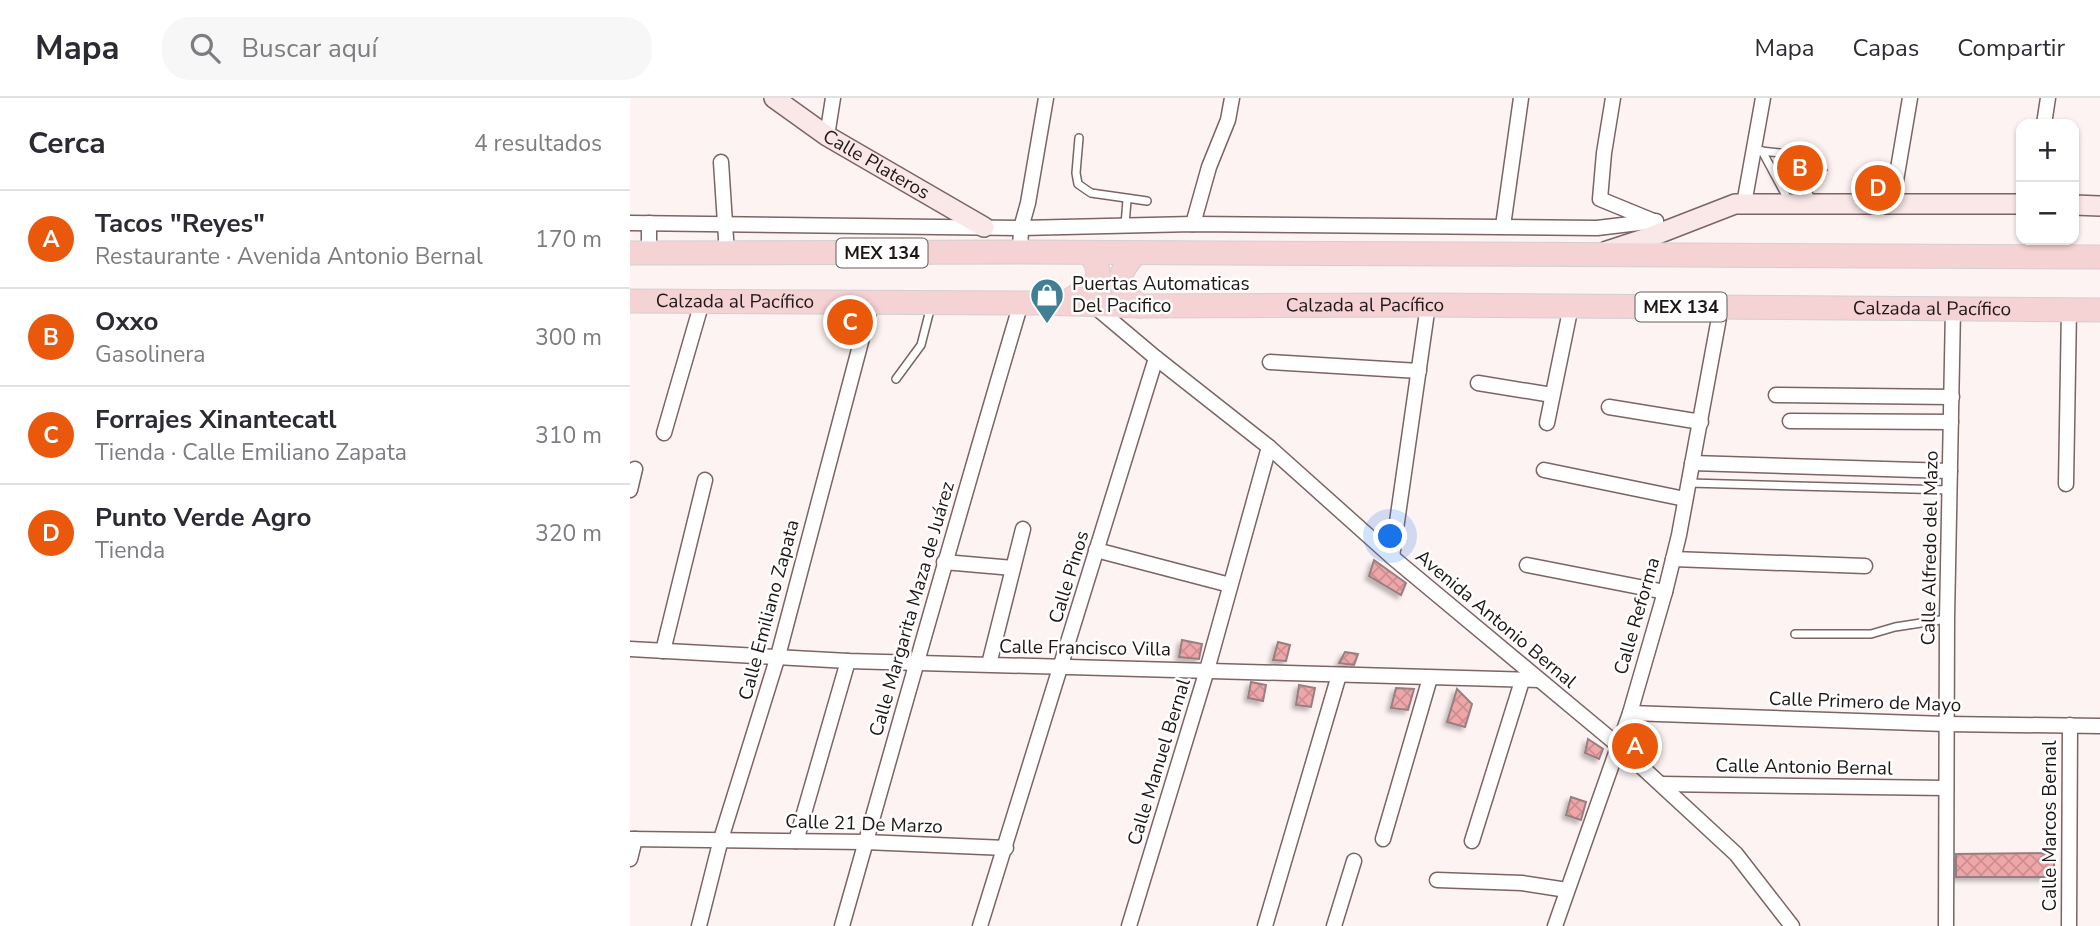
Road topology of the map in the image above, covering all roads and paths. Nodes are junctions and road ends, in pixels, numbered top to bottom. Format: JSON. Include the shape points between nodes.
{"nodes":[{"id":1,"x":774,"y":98,"type":"edge"},
{"id":2,"x":833,"y":98,"type":"edge"},
{"id":3,"x":1045,"y":98,"type":"edge"},
{"id":4,"x":1232,"y":98,"type":"edge"},
{"id":5,"x":1521,"y":98,"type":"edge"},
{"id":6,"x":1614,"y":98,"type":"edge"},
{"id":7,"x":1763,"y":98,"type":"edge"},
{"id":8,"x":1910,"y":98,"type":"edge"},
{"id":9,"x":2048,"y":98,"type":"edge"},
{"id":10,"x":2045,"y":119,"type":"edge"},
{"id":11,"x":827,"y":136,"type":"junction"},
{"id":12,"x":1079,"y":138,"type":"dead end"},
{"id":13,"x":1758,"y":151,"type":"junction"},
{"id":14,"x":1796,"y":161,"type":"dead end"},
{"id":15,"x":721,"y":162,"type":"dead end"},
{"id":16,"x":1801,"y":173,"type":"dead end"},
{"id":17,"x":1127,"y":200,"type":"junction"},
{"id":18,"x":1147,"y":201,"type":"dead end"},
{"id":19,"x":1812,"y":203,"type":"junction"},
{"id":20,"x":1744,"y":204,"type":"junction"},
{"id":21,"x":1790,"y":204,"type":"junction"},
{"id":22,"x":1892,"y":204,"type":"junction"},
{"id":23,"x":2016,"y":204,"type":"edge"},
{"id":24,"x":2079,"y":205,"type":"edge"},
{"id":25,"x":2100,"y":206,"type":"edge"},
{"id":26,"x":630,"y":223,"type":"edge"},
{"id":27,"x":649,"y":223,"type":"junction"},
{"id":28,"x":1193,"y":224,"type":"junction"},
{"id":29,"x":727,"y":225,"type":"junction"},
{"id":30,"x":809,"y":225,"type":"junction"},
{"id":31,"x":1125,"y":225,"type":"junction"},
{"id":32,"x":1265,"y":225,"type":"junction"},
{"id":33,"x":1664,"y":225,"type":"junction"},
{"id":34,"x":1106,"y":226,"type":"junction"},
{"id":35,"x":1413,"y":226,"type":"junction"},
{"id":36,"x":1503,"y":226,"type":"junction"},
{"id":37,"x":984,"y":228,"type":"junction"},
{"id":38,"x":1021,"y":228,"type":"junction"},
{"id":39,"x":1020,"y":252,"type":"junction"},
{"id":40,"x":640,"y":253,"type":"edge"},
{"id":41,"x":809,"y":253,"type":"junction"},
{"id":42,"x":1098,"y":253,"type":"junction"},
{"id":43,"x":727,"y":254,"type":"junction"},
{"id":44,"x":1135,"y":254,"type":"junction"},
{"id":45,"x":1264,"y":254,"type":"junction"},
{"id":46,"x":1412,"y":254,"type":"junction"},
{"id":47,"x":1593,"y":254,"type":"junction"},
{"id":48,"x":2100,"y":257,"type":"edge"},
{"id":49,"x":630,"y":301,"type":"edge"},
{"id":50,"x":702,"y":302,"type":"junction"},
{"id":51,"x":1021,"y":303,"type":"junction"},
{"id":52,"x":871,"y":304,"type":"junction"},
{"id":53,"x":931,"y":304,"type":"junction"},
{"id":54,"x":1061,"y":305,"type":"junction"},
{"id":55,"x":1093,"y":305,"type":"junction"},
{"id":56,"x":1428,"y":305,"type":"junction"},
{"id":57,"x":1140,"y":306,"type":"junction"},
{"id":58,"x":1571,"y":306,"type":"junction"},
{"id":59,"x":1721,"y":307,"type":"junction"},
{"id":60,"x":1953,"y":309,"type":"junction"},
{"id":61,"x":2069,"y":309,"type":"junction"},
{"id":62,"x":2100,"y":310,"type":"edge"},
{"id":63,"x":1156,"y":358,"type":"junction"},
{"id":64,"x":1270,"y":362,"type":"dead end"},
{"id":65,"x":1419,"y":371,"type":"junction"},
{"id":66,"x":896,"y":379,"type":"dead end"},
{"id":67,"x":1478,"y":383,"type":"dead end"},
{"id":68,"x":1552,"y":395,"type":"junction"},
{"id":69,"x":1776,"y":396,"type":"dead end"},
{"id":70,"x":1952,"y":397,"type":"junction"},
{"id":71,"x":1609,"y":407,"type":"dead end"},
{"id":72,"x":1790,"y":421,"type":"dead end"},
{"id":73,"x":1701,"y":422,"type":"junction"},
{"id":74,"x":1951,"y":422,"type":"junction"},
{"id":75,"x":1546,"y":423,"type":"dead end"},
{"id":76,"x":664,"y":433,"type":"dead end"},
{"id":77,"x":1269,"y":447,"type":"junction"},
{"id":78,"x":1692,"y":463,"type":"junction"},
{"id":79,"x":635,"y":469,"type":"dead end"},
{"id":80,"x":1544,"y":470,"type":"dead end"},
{"id":81,"x":1950,"y":471,"type":"junction"},
{"id":82,"x":705,"y":480,"type":"dead end"},
{"id":83,"x":1688,"y":483,"type":"junction"},
{"id":84,"x":2066,"y":484,"type":"dead end"},
{"id":85,"x":630,"y":490,"type":"edge"},
{"id":86,"x":1950,"y":491,"type":"junction"},
{"id":87,"x":1685,"y":499,"type":"junction"},
{"id":88,"x":1023,"y":530,"type":"dead end"},
{"id":89,"x":1096,"y":550,"type":"junction"},
{"id":90,"x":1392,"y":557,"type":"junction"},
{"id":91,"x":1673,"y":559,"type":"junction"},
{"id":92,"x":944,"y":562,"type":"junction"},
{"id":93,"x":1527,"y":565,"type":"dead end"},
{"id":94,"x":1865,"y":566,"type":"dead end"},
{"id":95,"x":1013,"y":568,"type":"junction"},
{"id":96,"x":1230,"y":585,"type":"junction"},
{"id":97,"x":1665,"y":592,"type":"junction"},
{"id":98,"x":1947,"y":619,"type":"junction"},
{"id":99,"x":1795,"y":634,"type":"dead end"},
{"id":100,"x":630,"y":649,"type":"edge"},
{"id":101,"x":663,"y":651,"type":"junction"},
{"id":102,"x":778,"y":656,"type":"junction"},
{"id":103,"x":848,"y":661,"type":"junction"},
{"id":104,"x":918,"y":663,"type":"junction"},
{"id":105,"x":989,"y":664,"type":"junction"},
{"id":106,"x":1062,"y":666,"type":"junction"},
{"id":107,"x":1206,"y":670,"type":"junction"},
{"id":108,"x":1339,"y":675,"type":"junction"},
{"id":109,"x":1430,"y":678,"type":"junction"},
{"id":110,"x":1539,"y":680,"type":"junction"},
{"id":111,"x":1522,"y":681,"type":"junction"},
{"id":112,"x":1630,"y":713,"type":"junction"},
{"id":113,"x":1946,"y":724,"type":"junction"},
{"id":114,"x":2070,"y":725,"type":"junction"},
{"id":115,"x":2100,"y":726,"type":"edge"},
{"id":116,"x":1619,"y":746,"type":"junction"},
{"id":117,"x":1661,"y":785,"type":"junction"},
{"id":118,"x":1946,"y":788,"type":"junction"},
{"id":119,"x":633,"y":839,"type":"edge"},
{"id":120,"x":721,"y":839,"type":"junction"},
{"id":121,"x":1383,"y":839,"type":"dead end"},
{"id":122,"x":796,"y":841,"type":"junction"},
{"id":123,"x":1472,"y":841,"type":"dead end"},
{"id":124,"x":865,"y":842,"type":"junction"},
{"id":125,"x":1006,"y":848,"type":"junction"},
{"id":126,"x":630,"y":859,"type":"edge"},
{"id":127,"x":1354,"y":861,"type":"dead end"},
{"id":128,"x":1437,"y":880,"type":"dead end"},
{"id":129,"x":1567,"y":890,"type":"junction"},
{"id":130,"x":699,"y":926,"type":"edge"},
{"id":131,"x":842,"y":926,"type":"edge"},
{"id":132,"x":980,"y":926,"type":"edge"},
{"id":133,"x":1129,"y":926,"type":"edge"},
{"id":134,"x":1265,"y":926,"type":"edge"},
{"id":135,"x":1335,"y":926,"type":"edge"},
{"id":136,"x":1555,"y":926,"type":"edge"},
{"id":137,"x":1792,"y":926,"type":"edge"},
{"id":138,"x":1946,"y":926,"type":"edge"},
{"id":139,"x":2069,"y":926,"type":"edge"}],
"edges":[{"from":1,"to":11,"type":"street","name":"Calle Plateros"},
{"from":2,"to":11,"type":"street"},
{"from":3,"to":38,"type":"street"},
{"from":4,"to":28,"type":"street"},
{"from":5,"to":36,"type":"street"},
{"from":6,"to":33,"type":"street","via":[[1600,199]]},
{"from":7,"to":13,"type":"street"},
{"from":8,"to":22,"type":"street"},
{"from":9,"to":10,"type":"street"},
{"from":11,"to":37,"type":"street","name":"Calle Plateros"},
{"from":12,"to":17,"type":"lane","via":[[1079,184],[1091,193]]},
{"from":13,"to":14,"type":"lane","via":[[1789,154]]},
{"from":13,"to":20,"type":"street"},
{"from":13,"to":21,"type":"lane"},
{"from":15,"to":29,"type":"street"},
{"from":16,"to":19,"type":"lane"},
{"from":17,"to":18,"type":"lane"},
{"from":17,"to":31,"type":"lane"},
{"from":19,"to":21,"type":"street"},
{"from":19,"to":22,"type":"street"},
{"from":20,"to":21,"type":"street"},
{"from":20,"to":33,"type":"street"},
{"from":22,"to":23,"type":"street"},
{"from":24,"to":25,"type":"street"},
{"from":26,"to":27,"type":"street"},
{"from":27,"to":29,"type":"street"},
{"from":27,"to":40,"type":"street"},
{"from":28,"to":31,"type":"street"},
{"from":28,"to":32,"type":"street"},
{"from":29,"to":30,"type":"street"},
{"from":29,"to":43,"type":"street"},
{"from":30,"to":37,"type":"street"},
{"from":30,"to":41,"type":"street"},
{"from":31,"to":34,"type":"street"},
{"from":32,"to":35,"type":"street"},
{"from":32,"to":45,"type":"street"},
{"from":33,"to":36,"type":"street"},
{"from":33,"to":47,"type":"street"},
{"from":34,"to":38,"type":"street"},
{"from":34,"to":42,"type":"street"},
{"from":35,"to":36,"type":"street"},
{"from":35,"to":46,"type":"street"},
{"from":37,"to":38,"type":"street"},
{"from":38,"to":39,"type":"street"},
{"from":39,"to":41,"type":"main road","number":"MEX 134"},
{"from":39,"to":42,"type":"main road","number":"MEX 134"},
{"from":40,"to":43,"type":"main road","number":"MEX 134"},
{"from":41,"to":43,"type":"main road","number":"MEX 134"},
{"from":42,"to":44,"type":"main road","number":"MEX 134"},
{"from":42,"to":54,"type":"main road","via":[[1095,284]]},
{"from":44,"to":45,"type":"main road","number":"MEX 134"},
{"from":44,"to":57,"type":"main road","via":[[1120,280],[1123,294]]},
{"from":45,"to":46,"type":"main road","number":"MEX 134"},
{"from":46,"to":47,"type":"main road","number":"MEX 134"},
{"from":47,"to":48,"type":"main road","number":"MEX 134"},
{"from":49,"to":50,"type":"main road","name":"Calzada al Pacífico","number":"MEX 134"},
{"from":50,"to":52,"type":"main road","name":"Calzada al Pacífico","number":"MEX 134"},
{"from":50,"to":76,"type":"street"},
{"from":51,"to":53,"type":"main road","name":"Calzada al Pacífico","number":"MEX 134"},
{"from":51,"to":54,"type":"main road","name":"Calzada al Pacífico","number":"MEX 134"},
{"from":51,"to":92,"type":"street","name":"Calle Margarita Maza de Juárez"},
{"from":52,"to":53,"type":"main road","name":"Calzada al Pacífico","number":"MEX 134"},
{"from":52,"to":102,"type":"street","name":"Calle Emiliano Zapata"},
{"from":53,"to":66,"type":"lane","via":[[921,345]]},
{"from":54,"to":55,"type":"main road","name":"Calzada al Pacífico","number":"MEX 134"},
{"from":55,"to":57,"type":"main road","name":"Calzada al Pacífico","number":"MEX 134"},
{"from":55,"to":63,"type":"street","name":"Avenida Antonio Bernal"},
{"from":56,"to":57,"type":"main road","name":"Calzada al Pacífico","number":"MEX 134"},
{"from":56,"to":58,"type":"main road","name":"Calzada al Pacífico","number":"MEX 134"},
{"from":56,"to":65,"type":"street"},
{"from":58,"to":59,"type":"main road","name":"Calzada al Pacífico","number":"MEX 134"},
{"from":58,"to":68,"type":"street"},
{"from":59,"to":60,"type":"main road","name":"Calzada al Pacífico","number":"MEX 134"},
{"from":59,"to":73,"type":"street","name":"Calle Reforma"},
{"from":60,"to":61,"type":"main road","name":"Calzada al Pacífico","number":"MEX 134"},
{"from":60,"to":70,"type":"street","name":"Calle Alfredo del Mazo"},
{"from":61,"to":62,"type":"main road","name":"Calzada al Pacífico","number":"MEX 134"},
{"from":61,"to":84,"type":"street"},
{"from":63,"to":77,"type":"street","name":"Avenida Antonio Bernal"},
{"from":63,"to":89,"type":"street","name":"Calle Pinos"},
{"from":64,"to":65,"type":"street"},
{"from":65,"to":90,"type":"street"},
{"from":67,"to":68,"type":"street"},
{"from":68,"to":75,"type":"street"},
{"from":69,"to":70,"type":"street"},
{"from":70,"to":74,"type":"street","name":"Calle Alfredo del Mazo"},
{"from":71,"to":73,"type":"street"},
{"from":72,"to":74,"type":"street"},
{"from":73,"to":78,"type":"street","name":"Calle Reforma"},
{"from":74,"to":81,"type":"street","name":"Calle Alfredo del Mazo"},
{"from":77,"to":90,"type":"street","name":"Avenida Antonio Bernal"},
{"from":77,"to":96,"type":"street","name":"Calle Manuel Bernal"},
{"from":78,"to":81,"type":"street"},
{"from":78,"to":83,"type":"street","name":"Calle Reforma"},
{"from":79,"to":85,"type":"street"},
{"from":80,"to":87,"type":"street"},
{"from":81,"to":86,"type":"street","name":"Calle Alfredo del Mazo"},
{"from":82,"to":101,"type":"street"},
{"from":83,"to":86,"type":"lane"},
{"from":83,"to":87,"type":"street","name":"Calle Reforma"},
{"from":86,"to":98,"type":"street","name":"Calle Alfredo del Mazo"},
{"from":87,"to":91,"type":"street","name":"Calle Reforma"},
{"from":88,"to":95,"type":"street"},
{"from":89,"to":96,"type":"street"},
{"from":89,"to":106,"type":"street","name":"Calle Pinos"},
{"from":90,"to":110,"type":"street","name":"Avenida Antonio Bernal"},
{"from":91,"to":94,"type":"street"},
{"from":91,"to":97,"type":"street","name":"Calle Reforma"},
{"from":92,"to":95,"type":"street"},
{"from":92,"to":104,"type":"street","name":"Calle Margarita Maza de Juárez"},
{"from":93,"to":97,"type":"street"},
{"from":95,"to":105,"type":"street"},
{"from":96,"to":107,"type":"street","name":"Calle Manuel Bernal"},
{"from":97,"to":112,"type":"street","name":"Calle Reforma"},
{"from":98,"to":99,"type":"lane","via":[[1871,634]]},
{"from":98,"to":113,"type":"street","name":"Calle Alfredo del Mazo"},
{"from":100,"to":101,"type":"street","name":"Calle Francisco Villa"},
{"from":101,"to":102,"type":"street","name":"Calle Francisco Villa"},
{"from":102,"to":103,"type":"street","name":"Calle Francisco Villa"},
{"from":102,"to":120,"type":"street","name":"Calle Emiliano Zapata"},
{"from":103,"to":104,"type":"street","name":"Calle Francisco Villa"},
{"from":103,"to":122,"type":"street"},
{"from":104,"to":105,"type":"street","name":"Calle Francisco Villa"},
{"from":104,"to":124,"type":"street","name":"Calle Margarita Maza de Juárez"},
{"from":105,"to":106,"type":"street","name":"Calle Francisco Villa"},
{"from":106,"to":107,"type":"street","name":"Calle Francisco Villa"},
{"from":106,"to":125,"type":"street","name":"Calle Pinos"},
{"from":107,"to":108,"type":"street","name":"Calle Francisco Villa"},
{"from":107,"to":133,"type":"street","name":"Calle Manuel Bernal"},
{"from":108,"to":109,"type":"street","name":"Calle Francisco Villa"},
{"from":108,"to":134,"type":"street"},
{"from":109,"to":111,"type":"street","name":"Calle Francisco Villa"},
{"from":109,"to":121,"type":"street"},
{"from":110,"to":111,"type":"street","name":"Calle Francisco Villa"},
{"from":110,"to":116,"type":"street","name":"Avenida Antonio Bernal"},
{"from":111,"to":123,"type":"street"},
{"from":112,"to":113,"type":"street","name":"Calle Primero de Mayo"},
{"from":112,"to":116,"type":"street","name":"Calle Reforma"},
{"from":113,"to":114,"type":"street","name":"Calle Primero de Mayo"},
{"from":113,"to":118,"type":"street","name":"Calle Alfredo del Mazo"},
{"from":114,"to":115,"type":"street","name":"Calle Primero de Mayo"},
{"from":114,"to":139,"type":"street","name":"Calle Marcos Bernal"},
{"from":116,"to":117,"type":"street","name":"Avenida Antonio Bernal"},
{"from":116,"to":129,"type":"street","name":"Calle Reforma"},
{"from":117,"to":118,"type":"street","name":"Calle Antonio Bernal"},
{"from":117,"to":137,"type":"street","name":"Avenida Antonio Bernal","via":[[1736,854]]},
{"from":118,"to":138,"type":"street","name":"Calle Alfredo del Mazo"},
{"from":119,"to":120,"type":"street","name":"Calle 21 De Marzo"},
{"from":119,"to":126,"type":"street"},
{"from":120,"to":122,"type":"street","name":"Calle 21 De Marzo"},
{"from":120,"to":130,"type":"street","name":"Calle Emiliano Zapata"},
{"from":122,"to":124,"type":"street","name":"Calle 21 De Marzo"},
{"from":124,"to":125,"type":"street","name":"Calle 21 De Marzo"},
{"from":124,"to":131,"type":"street","name":"Calle Margarita Maza de Juárez"},
{"from":125,"to":132,"type":"street","name":"Calle Pinos"},
{"from":127,"to":135,"type":"street"},
{"from":128,"to":129,"type":"street","via":[[1522,883]]},
{"from":129,"to":136,"type":"street","name":"Calle Reforma"}]}
